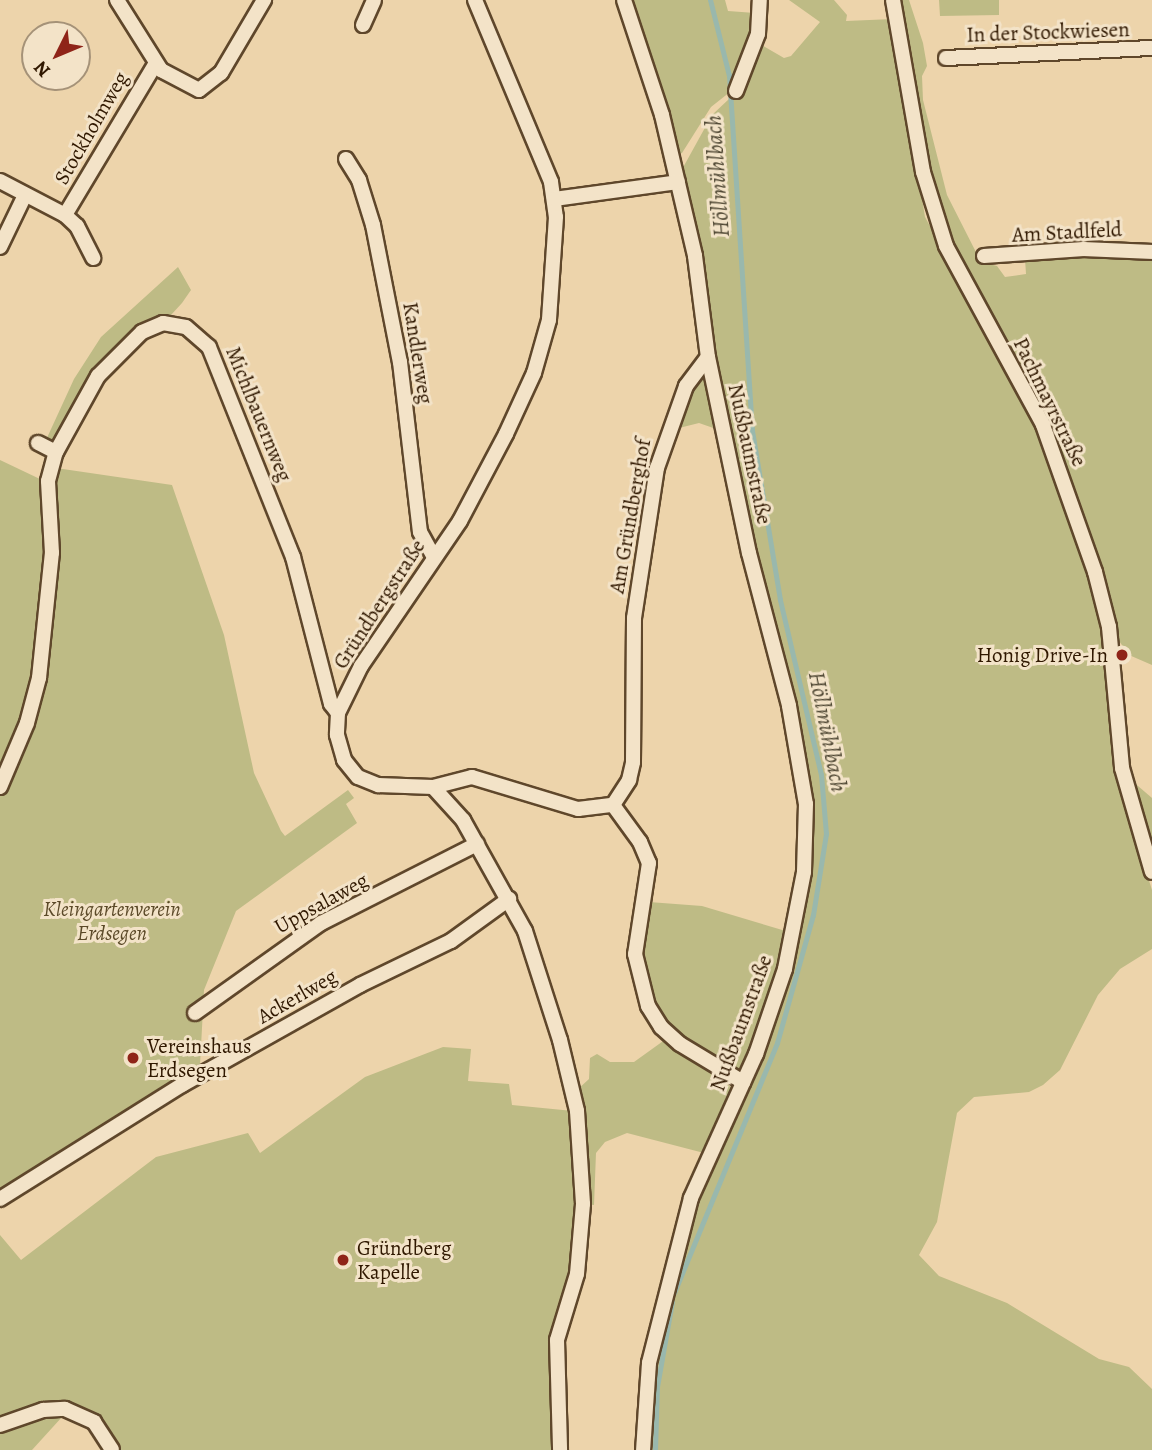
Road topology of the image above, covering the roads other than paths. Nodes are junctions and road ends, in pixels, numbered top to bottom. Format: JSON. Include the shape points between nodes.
{"nodes":[{"id":1,"x":117,"y":0,"type":"edge"},
{"id":2,"x":264,"y":0,"type":"edge"},
{"id":3,"x":374,"y":0,"type":"edge"},
{"id":4,"x":475,"y":0,"type":"edge"},
{"id":5,"x":624,"y":0,"type":"edge"},
{"id":6,"x":760,"y":0,"type":"edge"},
{"id":7,"x":893,"y":0,"type":"edge"},
{"id":8,"x":363,"y":25,"type":"dead end"},
{"id":9,"x":1152,"y":48,"type":"edge"},
{"id":10,"x":946,"y":58,"type":"dead end"},
{"id":11,"x":156,"y":64,"type":"junction"},
{"id":12,"x":736,"y":91,"type":"dead end"},
{"id":13,"x":346,"y":159,"type":"dead end"},
{"id":14,"x":0,"y":181,"type":"edge"},
{"id":15,"x":678,"y":182,"type":"junction"},
{"id":16,"x":24,"y":195,"type":"junction"},
{"id":17,"x":554,"y":199,"type":"junction"},
{"id":18,"x":65,"y":215,"type":"junction"},
{"id":19,"x":0,"y":247,"type":"edge"},
{"id":20,"x":1152,"y":252,"type":"edge"},
{"id":21,"x":984,"y":256,"type":"dead end"},
{"id":22,"x":93,"y":258,"type":"dead end"},
{"id":23,"x":708,"y":357,"type":"junction"},
{"id":24,"x":37,"y":443,"type":"dead end"},
{"id":25,"x":56,"y":452,"type":"junction"},
{"id":26,"x":434,"y":557,"type":"junction"},
{"id":27,"x":338,"y":713,"type":"junction"},
{"id":28,"x":0,"y":787,"type":"edge"},
{"id":29,"x":433,"y":788,"type":"junction"},
{"id":30,"x":613,"y":805,"type":"junction"},
{"id":31,"x":477,"y":844,"type":"junction"},
{"id":32,"x":1152,"y":872,"type":"edge"},
{"id":33,"x":509,"y":899,"type":"junction"},
{"id":34,"x":195,"y":1013,"type":"dead end"},
{"id":35,"x":743,"y":1082,"type":"junction"},
{"id":36,"x":0,"y":1199,"type":"edge"},
{"id":37,"x":0,"y":1425,"type":"edge"},
{"id":38,"x":113,"y":1450,"type":"edge"},
{"id":39,"x":560,"y":1450,"type":"edge"},
{"id":40,"x":643,"y":1450,"type":"edge"}],
"edges":[{"from":1,"to":11,"type":"street"},
{"from":2,"to":11,"type":"street","via":[[221,73],[206,88],[195,90],[180,83]]},
{"from":3,"to":8,"type":"street"},
{"from":4,"to":17,"type":"street","name":"Gründbergstraße","via":[[542,154]]},
{"from":5,"to":15,"type":"street"},
{"from":6,"to":12,"type":"street","via":[[758,34]]},
{"from":7,"to":32,"type":"street","name":"Pachmayrstraße","via":[[923,172],[946,246],[1043,425],[1095,572],[1110,639],[1122,768],[1130,810]]},
{"from":9,"to":10,"type":"street","name":"In der Stockwiesen"},
{"from":11,"to":18,"type":"street","name":"Stockholmweg"},
{"from":13,"to":26,"type":"street","name":"Kandlerweg","via":[[359,180],[373,225],[400,362],[420,532]]},
{"from":14,"to":16,"type":"street","name":"Stockholmweg"},
{"from":15,"to":17,"type":"street"},
{"from":15,"to":23,"type":"street","via":[[701,285]]},
{"from":16,"to":18,"type":"street","name":"Stockholmweg"},
{"from":16,"to":19,"type":"street","name":"Stockholmweg"},
{"from":17,"to":26,"type":"street","name":"Gründbergstraße","via":[[550,315],[537,365],[480,486]]},
{"from":18,"to":22,"type":"street","name":"Stockholmweg","via":[[77,226]]},
{"from":20,"to":21,"type":"street","name":"Am Stadlfeld","via":[[1084,249]]},
{"from":23,"to":30,"type":"street","name":"Am Gründberghof","via":[[698,364],[682,393],[657,468],[634,618],[633,762],[629,780]]},
{"from":23,"to":35,"type":"street","name":"Nußbaumstraße","via":[[749,554],[789,706],[806,804],[804,872],[794,932],[774,1005]]},
{"from":24,"to":25,"type":"street"},
{"from":25,"to":27,"type":"street","name":"Michlbauernweg","via":[[91,384],[142,332],[175,323],[201,337],[289,544],[331,704]]},
{"from":25,"to":28,"type":"street","name":"Michlbauernweg","via":[[48,481],[52,553],[39,678],[27,723]]},
{"from":26,"to":27,"type":"street","name":"Gründbergstraße","via":[[377,637]]},
{"from":27,"to":29,"type":"street","via":[[340,749],[358,777],[378,785]]},
{"from":29,"to":30,"type":"street","via":[[472,777],[578,809]]},
{"from":29,"to":31,"type":"street"},
{"from":30,"to":35,"type":"street","via":[[640,842],[650,866],[635,954],[648,1006],[660,1027],[680,1044]]},
{"from":31,"to":33,"type":"street"},
{"from":31,"to":34,"type":"street","name":"Uppsalaweg","via":[[321,923]]},
{"from":33,"to":36,"type":"street","name":"Ackerlweg","via":[[451,941],[359,985],[182,1085]]},
{"from":33,"to":39,"type":"street","via":[[530,944],[568,1063],[579,1130],[580,1251],[573,1293],[557,1340]]},
{"from":35,"to":40,"type":"street","name":"Nußbaumstraße","via":[[691,1198],[672,1264],[649,1363]]},
{"from":37,"to":38,"type":"street","via":[[43,1410],[65,1409],[94,1422]]}]}
